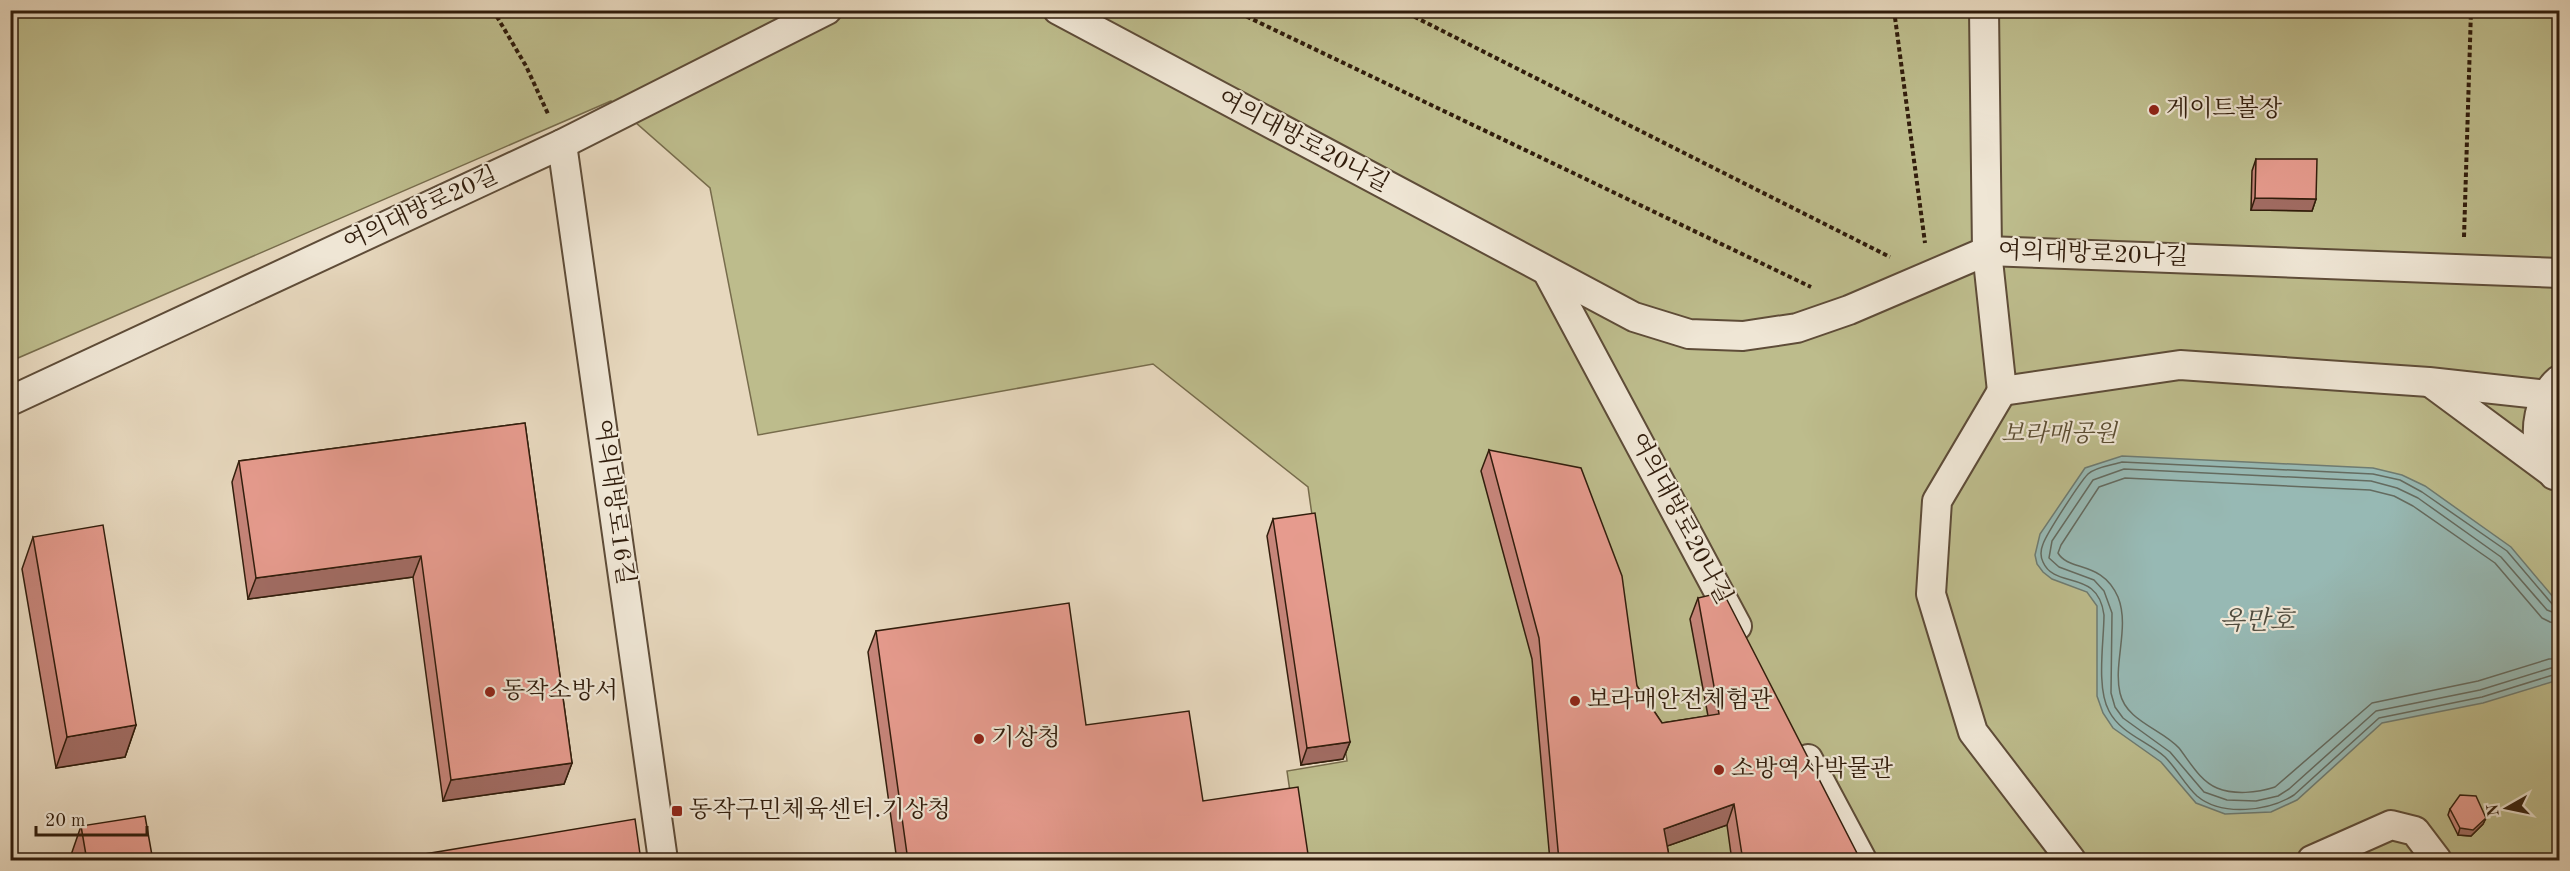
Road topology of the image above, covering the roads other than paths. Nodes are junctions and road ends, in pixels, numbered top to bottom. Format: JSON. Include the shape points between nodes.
{"nodes":[{"id":1,"x":827,"y":10,"type":"edge"},
{"id":2,"x":1058,"y":10,"type":"edge"},
{"id":3,"x":1984,"y":10,"type":"edge"},
{"id":4,"x":562,"y":144,"type":"junction"},
{"id":5,"x":1987,"y":251,"type":"junction"},
{"id":6,"x":1548,"y":273,"type":"junction"},
{"id":7,"x":2559,"y":273,"type":"edge"},
{"id":8,"x":2429,"y":382,"type":"junction"},
{"id":9,"x":2555,"y":386,"type":"edge"},
{"id":10,"x":2002,"y":391,"type":"junction"},
{"id":11,"x":10,"y":401,"type":"edge"},
{"id":12,"x":2549,"y":430,"type":"edge"},
{"id":13,"x":2558,"y":478,"type":"edge"},
{"id":14,"x":1750,"y":650,"type":"edge"},
{"id":15,"x":1795,"y":734,"type":"edge"},
{"id":16,"x":1862,"y":860,"type":"edge"},
{"id":17,"x":663,"y":861,"type":"edge"},
{"id":18,"x":2071,"y":861,"type":"edge"},
{"id":19,"x":2312,"y":861,"type":"edge"},
{"id":20,"x":2437,"y":861,"type":"edge"}],
"edges":[{"from":1,"to":4,"type":"street","name":"여의대방로20길"},
{"from":2,"to":6,"type":"street","name":"여의대방로20나길"},
{"from":3,"to":5,"type":"street"},
{"from":4,"to":11,"type":"street","name":"여의대방로20길"},
{"from":4,"to":17,"type":"street","name":"여의대방로16길"},
{"from":5,"to":6,"type":"street","name":"여의대방로20나길","via":[[1797,328],[1743,336],[1689,334],[1634,317]]},
{"from":5,"to":7,"type":"street","name":"여의대방로20나길"},
{"from":5,"to":10,"type":"street"},
{"from":6,"to":14,"type":"street","name":"여의대방로20나길"},
{"from":8,"to":9,"type":"street"},
{"from":8,"to":10,"type":"street","via":[[2180,365]]},
{"from":8,"to":13,"type":"street"},
{"from":9,"to":12,"type":"street","via":[[2540,412]]},
{"from":10,"to":18,"type":"street","via":[[1937,501],[1931,594],[1973,732]]},
{"from":12,"to":13,"type":"street","via":[[2542,454]]},
{"from":15,"to":16,"type":"street"},
{"from":19,"to":20,"type":"street","via":[[2391,825],[2415,831]]}]}
